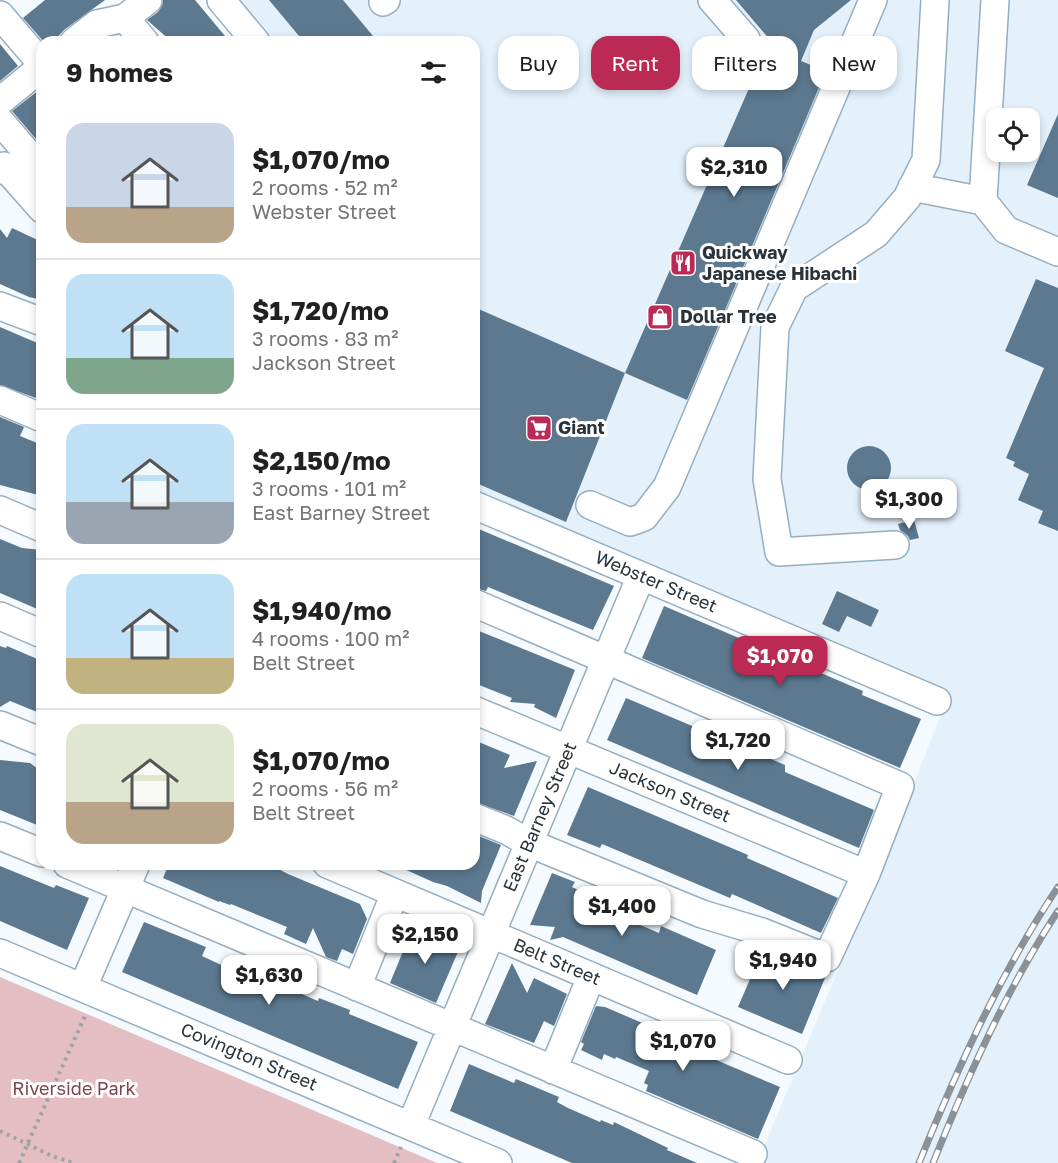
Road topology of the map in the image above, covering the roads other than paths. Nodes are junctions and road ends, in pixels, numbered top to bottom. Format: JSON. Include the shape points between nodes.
{"nodes":[{"id":1,"x":148,"y":0,"type":"edge"},
{"id":2,"x":221,"y":0,"type":"edge"},
{"id":3,"x":712,"y":0,"type":"edge"},
{"id":4,"x":873,"y":0,"type":"edge"},
{"id":5,"x":935,"y":0,"type":"edge"},
{"id":6,"x":995,"y":0,"type":"edge"},
{"id":7,"x":0,"y":15,"type":"edge"},
{"id":8,"x":125,"y":18,"type":"junction"},
{"id":9,"x":82,"y":36,"type":"edge"},
{"id":10,"x":140,"y":36,"type":"edge"},
{"id":11,"x":251,"y":36,"type":"edge"},
{"id":12,"x":743,"y":36,"type":"edge"},
{"id":13,"x":36,"y":59,"type":"edge"},
{"id":14,"x":36,"y":71,"type":"edge"},
{"id":15,"x":0,"y":101,"type":"edge"},
{"id":16,"x":0,"y":121,"type":"edge"},
{"id":17,"x":36,"y":163,"type":"edge"},
{"id":18,"x":0,"y":170,"type":"edge"},
{"id":19,"x":912,"y":187,"type":"junction"},
{"id":20,"x":983,"y":201,"type":"junction"},
{"id":21,"x":36,"y":202,"type":"edge"},
{"id":22,"x":1058,"y":252,"type":"edge"},
{"id":23,"x":0,"y":306,"type":"edge"},
{"id":24,"x":36,"y":320,"type":"edge"},
{"id":25,"x":0,"y":400,"type":"edge"},
{"id":26,"x":36,"y":415,"type":"edge"},
{"id":27,"x":590,"y":505,"type":"dead end"},
{"id":28,"x":480,"y":508,"type":"edge"},
{"id":29,"x":0,"y":510,"type":"edge"},
{"id":30,"x":36,"y":525,"type":"edge"},
{"id":31,"x":895,"y":545,"type":"dead end"},
{"id":32,"x":641,"y":576,"type":"junction"},
{"id":33,"x":480,"y":606,"type":"edge"},
{"id":34,"x":0,"y":616,"type":"edge"},
{"id":35,"x":36,"y":631,"type":"edge"},
{"id":36,"x":606,"y":660,"type":"junction"},
{"id":37,"x":937,"y":701,"type":"dead end"},
{"id":38,"x":480,"y":713,"type":"edge"},
{"id":39,"x":0,"y":724,"type":"edge"},
{"id":40,"x":36,"y":739,"type":"edge"},
{"id":41,"x":569,"y":750,"type":"junction"},
{"id":42,"x":480,"y":819,"type":"edge"},
{"id":43,"x":0,"y":836,"type":"edge"},
{"id":44,"x":529,"y":843,"type":"junction"},
{"id":45,"x":36,"y":851,"type":"edge"},
{"id":46,"x":82,"y":870,"type":"edge"},
{"id":47,"x":133,"y":870,"type":"edge"},
{"id":48,"x":341,"y":870,"type":"edge"},
{"id":49,"x":866,"y":874,"type":"junction"},
{"id":50,"x":125,"y":888,"type":"junction"},
{"id":51,"x":395,"y":893,"type":"junction"},
{"id":52,"x":490,"y":933,"type":"junction"},
{"id":53,"x":0,"y":952,"type":"edge"},
{"id":54,"x":591,"y":977,"type":"junction"},
{"id":55,"x":83,"y":987,"type":"junction"},
{"id":56,"x":357,"y":987,"type":"junction"},
{"id":57,"x":452,"y":1027,"type":"junction"},
{"id":58,"x":788,"y":1060,"type":"dead end"},
{"id":59,"x":553,"y":1070,"type":"junction"},
{"id":60,"x":411,"y":1125,"type":"junction"},
{"id":61,"x":753,"y":1154,"type":"dead end"},
{"id":62,"x":498,"y":1163,"type":"edge"}],
"edges":[{"from":1,"to":8,"type":"street"},
{"from":2,"to":11,"type":"street"},
{"from":3,"to":12,"type":"street"},
{"from":4,"to":27,"type":"street","via":[[667,487],[644,517],[630,522]]},
{"from":5,"to":19,"type":"street","via":[[926,160]]},
{"from":6,"to":20,"type":"street"},
{"from":7,"to":13,"type":"street"},
{"from":8,"to":9,"type":"street","via":[[97,24]]},
{"from":8,"to":10,"type":"street"},
{"from":14,"to":15,"type":"street"},
{"from":16,"to":17,"type":"street"},
{"from":18,"to":21,"type":"street","via":[[4,166]]},
{"from":19,"to":20,"type":"street"},
{"from":19,"to":31,"type":"street","via":[[876,234],[794,288],[775,327],[766,479],[779,552]]},
{"from":20,"to":22,"type":"street","via":[[1006,230]]},
{"from":23,"to":24,"type":"street"},
{"from":25,"to":26,"type":"street"},
{"from":28,"to":32,"type":"street","name":"Webster Street"},
{"from":29,"to":30,"type":"street"},
{"from":32,"to":36,"type":"street","name":"East Barney Street"},
{"from":32,"to":37,"type":"street","name":"Webster Street"},
{"from":33,"to":36,"type":"street"},
{"from":34,"to":35,"type":"street"},
{"from":36,"to":41,"type":"street","name":"East Barney Street"},
{"from":36,"to":49,"type":"street","via":[[900,786]]},
{"from":38,"to":41,"type":"street","name":"Jackson Street"},
{"from":39,"to":40,"type":"street"},
{"from":41,"to":44,"type":"street","name":"East Barney Street"},
{"from":41,"to":49,"type":"street","name":"Jackson Street"},
{"from":42,"to":44,"type":"street"},
{"from":43,"to":45,"type":"street"},
{"from":44,"to":49,"type":"street","via":[[702,914],[827,958]]},
{"from":44,"to":52,"type":"street","name":"East Barney Street"},
{"from":46,"to":50,"type":"street"},
{"from":47,"to":50,"type":"street"},
{"from":48,"to":51,"type":"street","name":"Belt Street"},
{"from":50,"to":55,"type":"street"},
{"from":50,"to":56,"type":"street"},
{"from":51,"to":52,"type":"street","name":"Belt Street"},
{"from":51,"to":56,"type":"street"},
{"from":52,"to":54,"type":"street","name":"Belt Street"},
{"from":52,"to":57,"type":"street","name":"East Barney Street"},
{"from":53,"to":55,"type":"street","name":"Covington Street"},
{"from":54,"to":58,"type":"street","name":"Belt Street"},
{"from":54,"to":59,"type":"street"},
{"from":55,"to":60,"type":"street","name":"Covington Street"},
{"from":56,"to":57,"type":"street"},
{"from":57,"to":59,"type":"street"},
{"from":57,"to":60,"type":"street","name":"East Barney Street"},
{"from":59,"to":61,"type":"street"},
{"from":60,"to":62,"type":"street","name":"Covington Street"}]}
